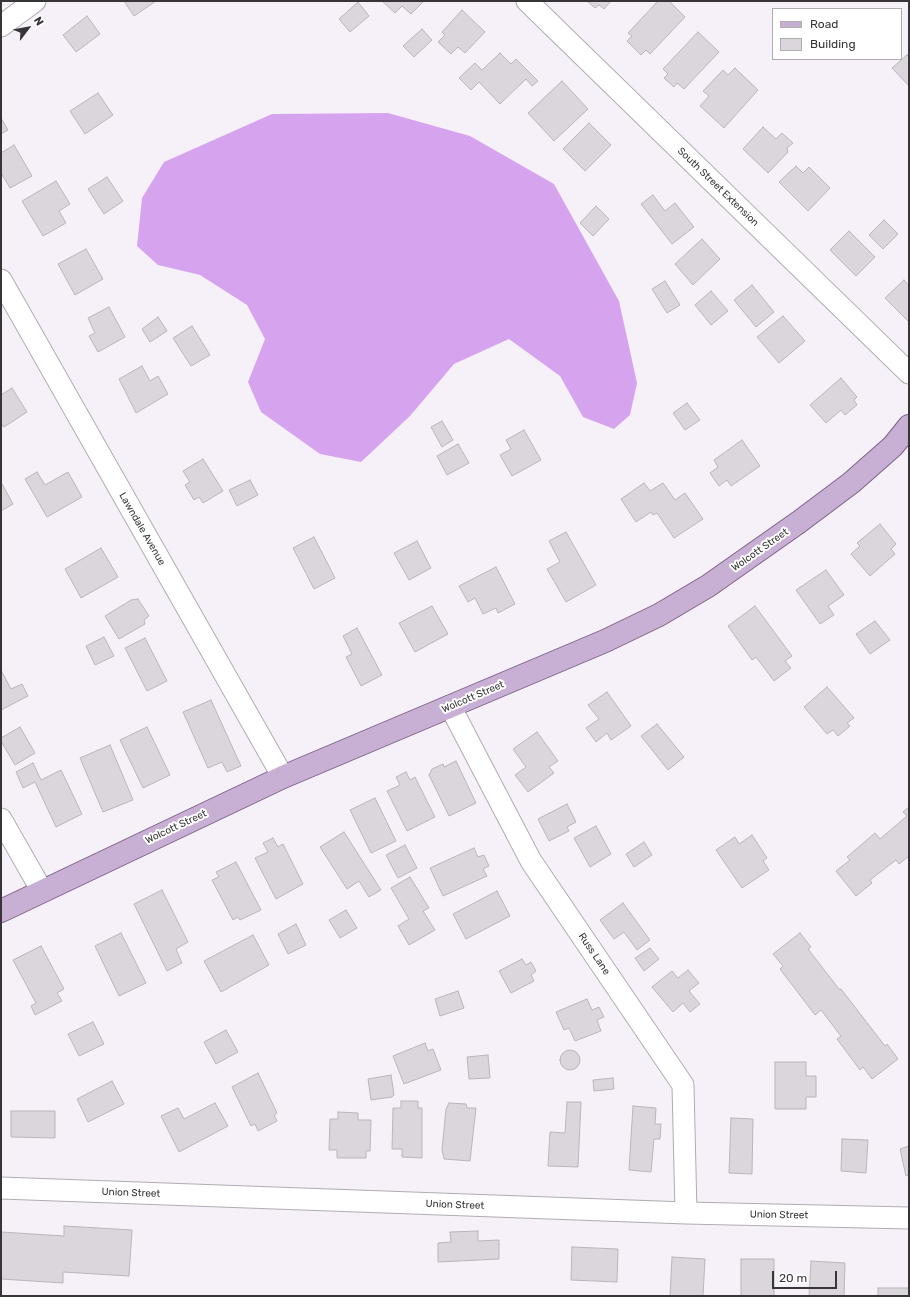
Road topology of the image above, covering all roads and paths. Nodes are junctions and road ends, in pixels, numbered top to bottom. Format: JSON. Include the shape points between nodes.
{"nodes":[{"id":1,"x":35,"y":1,"type":"edge"},
{"id":2,"x":527,"y":1,"type":"edge"},
{"id":3,"x":1,"y":26,"type":"edge"},
{"id":4,"x":1,"y":280,"type":"edge"},
{"id":5,"x":909,"y":373,"type":"edge"},
{"id":6,"x":909,"y":426,"type":"edge"},
{"id":7,"x":450,"y":706,"type":"junction"},
{"id":8,"x":283,"y":777,"type":"junction"},
{"id":9,"x":1,"y":819,"type":"edge"},
{"id":10,"x":42,"y":891,"type":"junction"},
{"id":11,"x":1,"y":911,"type":"edge"},
{"id":12,"x":1,"y":1188,"type":"edge"},
{"id":13,"x":686,"y":1213,"type":"junction"},
{"id":14,"x":909,"y":1218,"type":"edge"}],
"edges":[{"from":1,"to":3,"type":"street"},
{"from":2,"to":5,"type":"street","name":"South Street Extension"},
{"from":4,"to":8,"type":"street","name":"Lawndale Avenue"},
{"from":6,"to":7,"type":"main road","name":"Wolcott Street","via":[[893,446],[851,483],[708,586],[659,615],[605,641]]},
{"from":7,"to":8,"type":"main road","name":"Wolcott Street"},
{"from":7,"to":13,"type":"street","name":"Russ Lane","via":[[532,861],[683,1085]]},
{"from":8,"to":10,"type":"main road","name":"Wolcott Street"},
{"from":9,"to":10,"type":"street"},
{"from":10,"to":11,"type":"main road","name":"Wolcott Street"},
{"from":12,"to":13,"type":"street","name":"Union Street"},
{"from":13,"to":14,"type":"street","name":"Union Street"}]}
